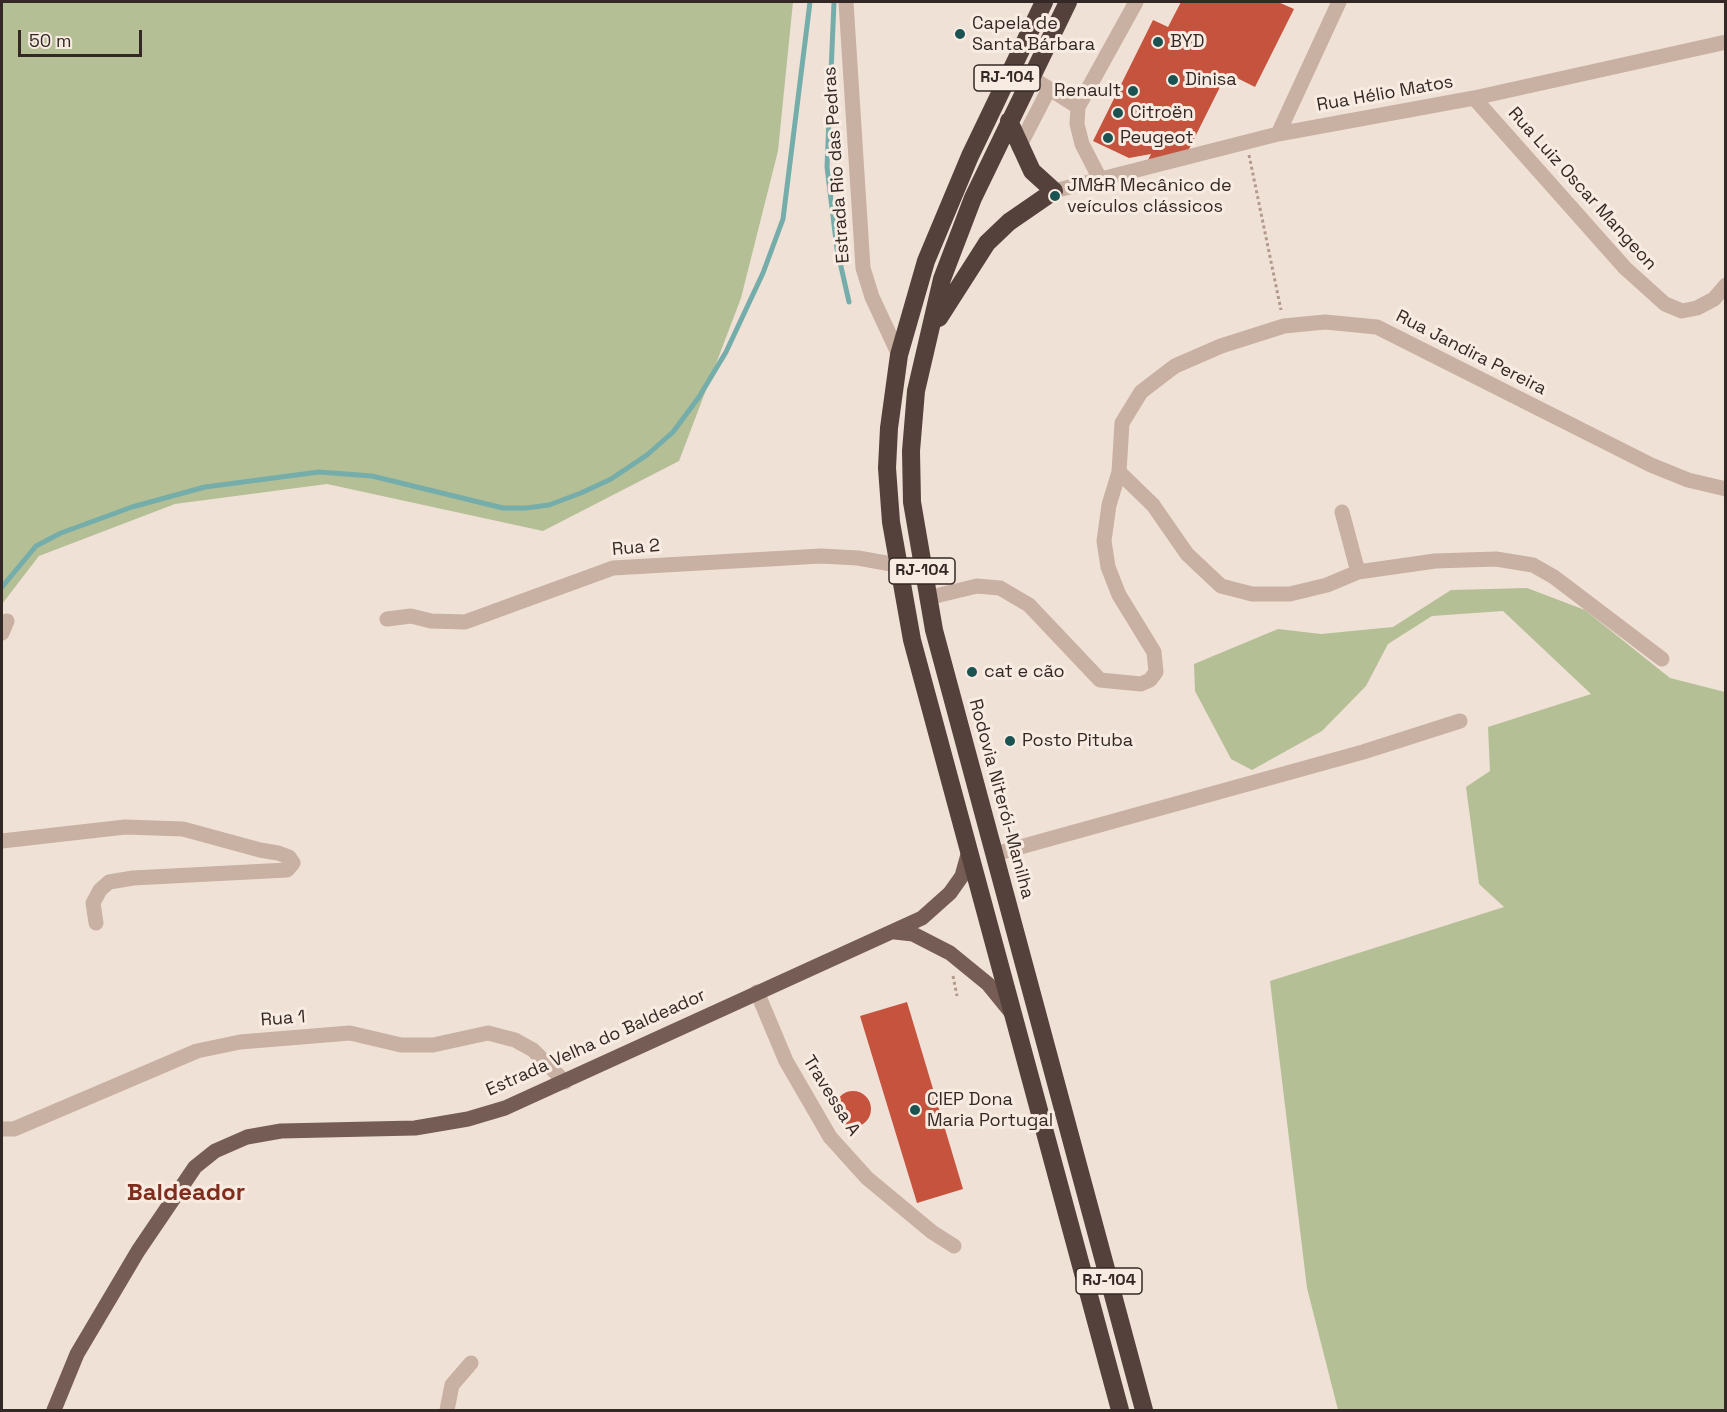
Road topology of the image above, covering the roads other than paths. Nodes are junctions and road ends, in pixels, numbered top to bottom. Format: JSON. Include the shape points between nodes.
{"nodes":[{"id":1,"x":846,"y":2,"type":"edge"},
{"id":2,"x":1044,"y":2,"type":"edge"},
{"id":3,"x":1068,"y":2,"type":"edge"},
{"id":4,"x":1136,"y":2,"type":"edge"},
{"id":5,"x":1339,"y":2,"type":"edge"},
{"id":6,"x":1725,"y":42,"type":"edge"},
{"id":7,"x":1033,"y":79,"type":"junction"},
{"id":8,"x":1049,"y":89,"type":"junction"},
{"id":9,"x":1474,"y":98,"type":"junction"},
{"id":10,"x":1078,"y":107,"type":"junction"},
{"id":11,"x":1009,"y":121,"type":"junction"},
{"id":12,"x":1278,"y":134,"type":"junction"},
{"id":13,"x":1019,"y":147,"type":"junction"},
{"id":14,"x":1100,"y":180,"type":"junction"},
{"id":15,"x":1054,"y":191,"type":"junction"},
{"id":16,"x":1725,"y":285,"type":"edge"},
{"id":17,"x":925,"y":343,"type":"junction"},
{"id":18,"x":899,"y":354,"type":"junction"},
{"id":19,"x":1119,"y":472,"type":"junction"},
{"id":20,"x":1725,"y":489,"type":"edge"},
{"id":21,"x":1342,"y":512,"type":"dead end"},
{"id":22,"x":897,"y":565,"type":"junction"},
{"id":23,"x":1358,"y":572,"type":"junction"},
{"id":24,"x":927,"y":598,"type":"junction"},
{"id":25,"x":387,"y":619,"type":"dead end"},
{"id":26,"x":1662,"y":659,"type":"dead end"},
{"id":27,"x":1460,"y":722,"type":"dead end"},
{"id":28,"x":2,"y":842,"type":"edge"},
{"id":29,"x":969,"y":851,"type":"junction"},
{"id":30,"x":995,"y":854,"type":"junction"},
{"id":31,"x":96,"y":923,"type":"dead end"},
{"id":32,"x":895,"y":932,"type":"junction"},
{"id":33,"x":757,"y":992,"type":"junction"},
{"id":34,"x":1017,"y":1024,"type":"junction"},
{"id":35,"x":565,"y":1082,"type":"junction"},
{"id":36,"x":2,"y":1129,"type":"edge"},
{"id":37,"x":954,"y":1246,"type":"dead end"},
{"id":38,"x":471,"y":1363,"type":"dead end"},
{"id":39,"x":54,"y":1410,"type":"edge"},
{"id":40,"x":447,"y":1410,"type":"edge"},
{"id":41,"x":1120,"y":1410,"type":"edge"},
{"id":42,"x":1144,"y":1410,"type":"edge"}],
"edges":[{"from":1,"to":18,"type":"street","name":"Estrada Rio das Pedras","via":[[863,268]]},
{"from":2,"to":18,"type":"highway","number":"RJ-104","via":[[970,156],[926,261]]},
{"from":3,"to":7,"type":"highway","name":"Rodovia Niterói-Manilha","number":"RJ-104"},
{"from":4,"to":10,"type":"street"},
{"from":5,"to":12,"type":"street"},
{"from":6,"to":9,"type":"street","name":"Rua Hélio Matos"},
{"from":7,"to":8,"type":"street"},
{"from":7,"to":11,"type":"highway","name":"Rodovia Niterói-Manilha","number":"RJ-104"},
{"from":8,"to":10,"type":"street"},
{"from":8,"to":13,"type":"street"},
{"from":9,"to":12,"type":"street","name":"Rua Hélio Matos"},
{"from":9,"to":16,"type":"street","name":"Rua Luiz Oscar Mangeon","via":[[1625,268],[1665,304],[1682,311],[1697,309],[1714,299]]},
{"from":10,"to":14,"type":"street","via":[[1082,144]]},
{"from":11,"to":13,"type":"highway"},
{"from":11,"to":17,"type":"highway","name":"Rodovia Niterói-Manilha","number":"RJ-104","via":[[957,237]]},
{"from":12,"to":14,"type":"street","name":"Rua Hélio Matos"},
{"from":13,"to":15,"type":"highway","via":[[1032,171]]},
{"from":14,"to":15,"type":"street","name":"Rua Hélio Matos"},
{"from":15,"to":17,"type":"highway","via":[[1009,222],[987,243]]},
{"from":17,"to":24,"type":"highway","name":"Rodovia Niterói-Manilha","number":"RJ-104","via":[[915,391],[910,451],[912,502]]},
{"from":18,"to":22,"type":"highway","number":"RJ-104","via":[[887,468]]},
{"from":19,"to":20,"type":"street","name":"Rua Jandira Pereira","via":[[1122,423],[1141,392],[1174,366],[1284,326],[1325,322],[1377,327],[1651,465]]},
{"from":19,"to":23,"type":"street","via":[[1153,505],[1187,554],[1221,586],[1252,594],[1290,594]]},
{"from":19,"to":24,"type":"street","name":"Rua Jandira Pereira","via":[[1104,541],[1108,567],[1119,595],[1154,652],[1156,672],[1150,680],[1141,684],[1100,680],[1029,605],[1000,588],[969,587]]},
{"from":21,"to":23,"type":"street"},
{"from":22,"to":25,"type":"street","name":"Rua 2","via":[[821,556],[613,568],[465,622],[411,616]]},
{"from":22,"to":29,"type":"highway","number":"RJ-104","via":[[912,640]]},
{"from":23,"to":26,"type":"street","via":[[1435,561],[1496,559],[1533,565]]},
{"from":24,"to":30,"type":"highway","name":"Rodovia Niterói-Manilha","number":"RJ-104"},
{"from":27,"to":30,"type":"street"},
{"from":28,"to":31,"type":"street","via":[[125,827],[183,829],[278,853],[293,863],[287,870],[109,882],[93,903]]},
{"from":29,"to":32,"type":"main road","name":"Estrada Velha do Baldeador","via":[[962,876],[939,906]]},
{"from":29,"to":34,"type":"highway","number":"RJ-104"},
{"from":30,"to":42,"type":"highway","name":"Rodovia Niterói-Manilha","number":"RJ-104"},
{"from":32,"to":33,"type":"main road","name":"Estrada Velha do Baldeador"},
{"from":32,"to":34,"type":"main road","via":[[930,941],[970,968],[1004,1001]]},
{"from":33,"to":35,"type":"main road","name":"Estrada Velha do Baldeador"},
{"from":33,"to":37,"type":"street","name":"Travessa A","via":[[786,1061],[830,1137],[867,1178]]},
{"from":34,"to":41,"type":"highway","number":"RJ-104"},
{"from":35,"to":36,"type":"street","name":"Rua 1","via":[[533,1050],[488,1033],[433,1045],[401,1045],[350,1033],[240,1042],[197,1052],[14,1129]]},
{"from":35,"to":39,"type":"main road","name":"Estrada Velha do Baldeador","via":[[468,1119],[415,1128],[281,1131],[247,1137],[215,1151],[195,1167],[138,1251],[77,1354]]},
{"from":38,"to":40,"type":"street","via":[[452,1385]]}]}
